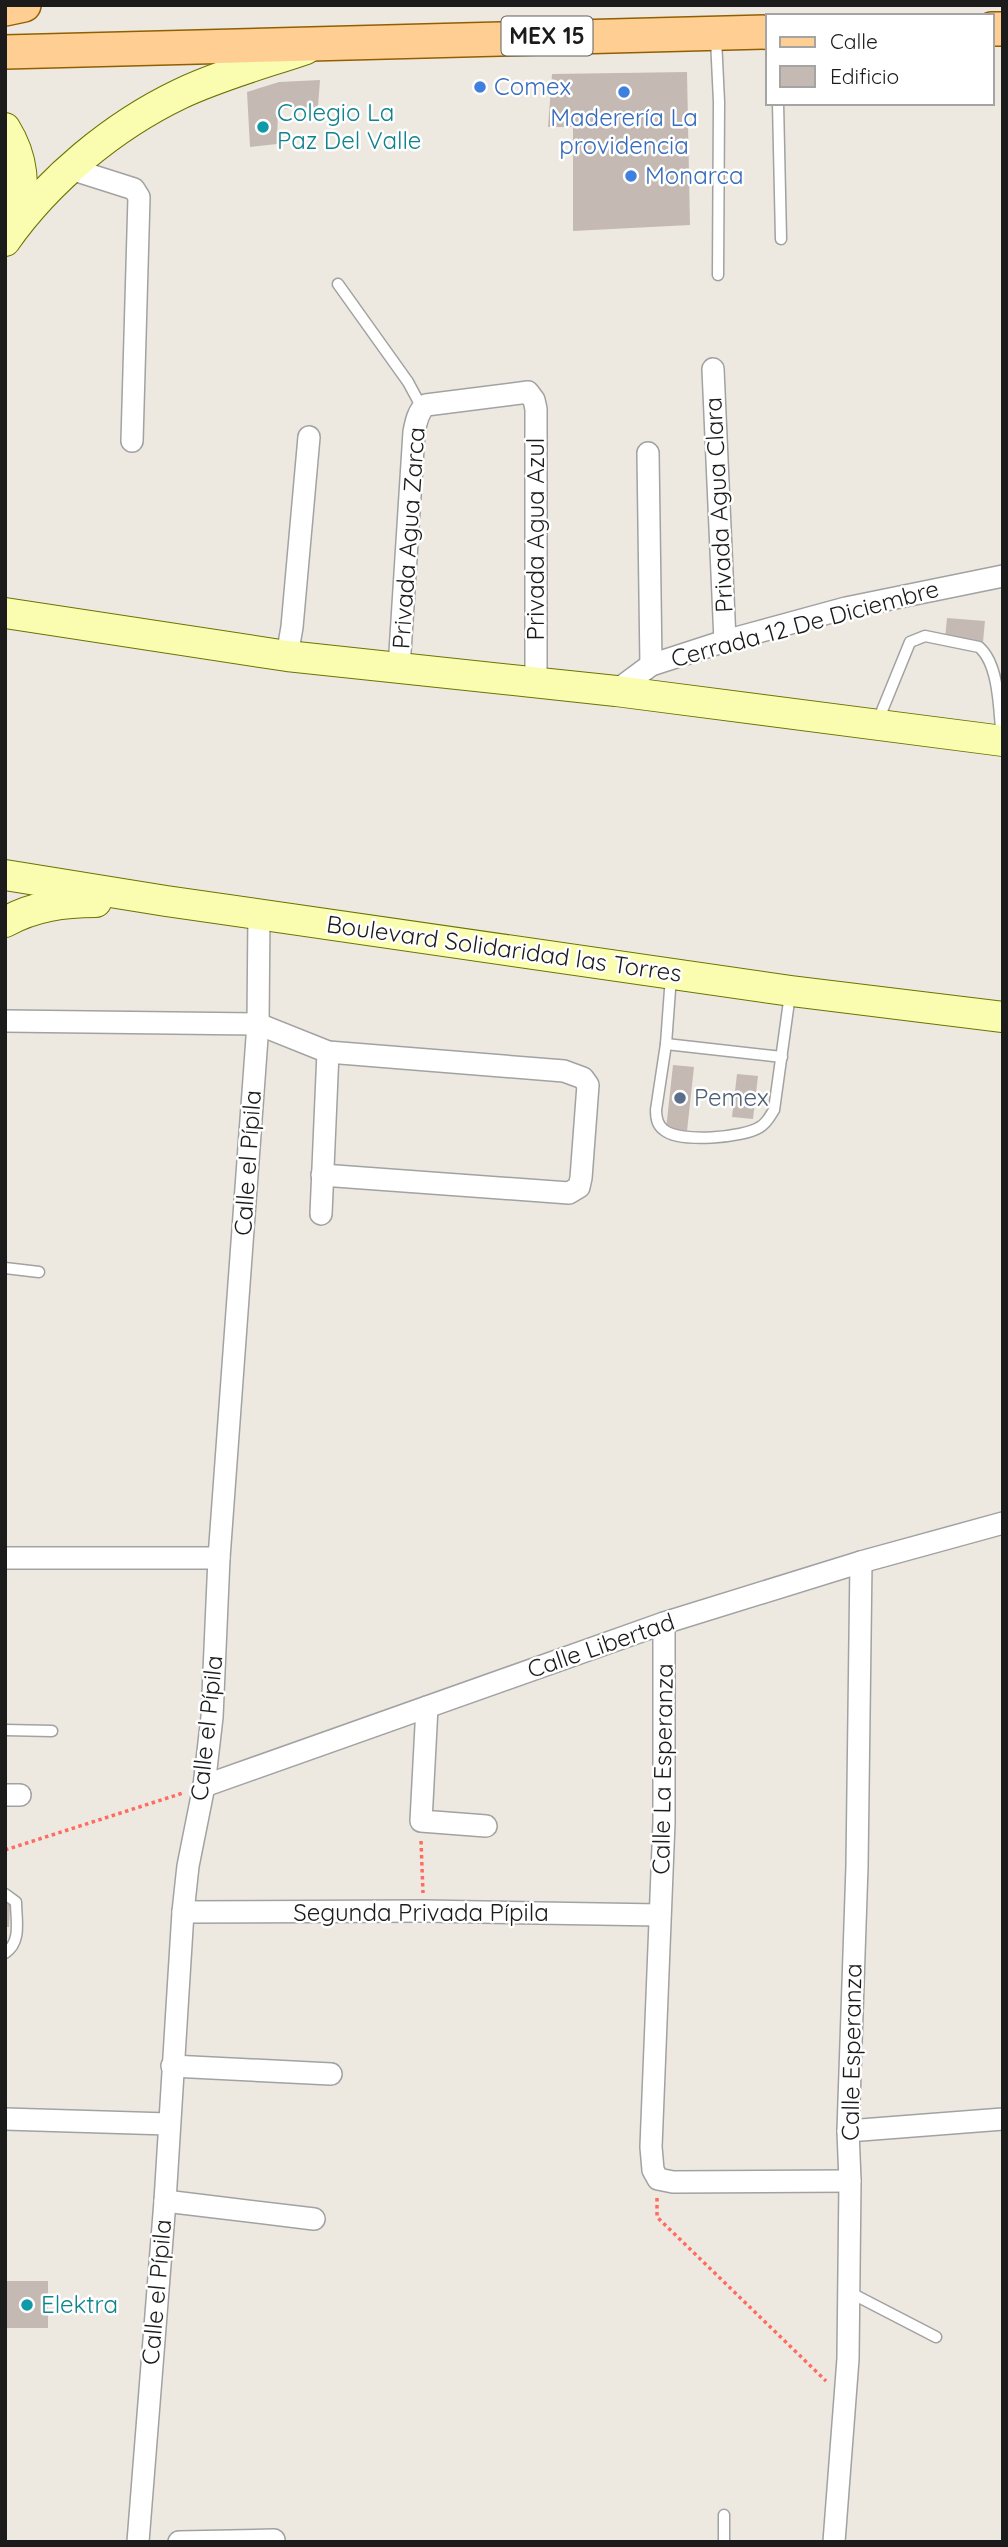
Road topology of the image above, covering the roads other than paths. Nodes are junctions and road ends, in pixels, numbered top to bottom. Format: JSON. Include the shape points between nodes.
{"nodes":[{"id":1,"x":24,"y":5,"type":"edge"},
{"id":2,"x":5,"y":9,"type":"edge"},
{"id":3,"x":715,"y":32,"type":"junction"},
{"id":4,"x":766,"y":32,"type":"edge"},
{"id":5,"x":327,"y":42,"type":"junction"},
{"id":6,"x":5,"y":52,"type":"edge"},
{"id":7,"x":778,"y":105,"type":"edge"},
{"id":8,"x":5,"y":128,"type":"edge"},
{"id":9,"x":71,"y":169,"type":"junction"},
{"id":10,"x":13,"y":230,"type":"edge"},
{"id":11,"x":781,"y":239,"type":"dead end"},
{"id":12,"x":718,"y":275,"type":"dead end"},
{"id":13,"x":338,"y":284,"type":"dead end"},
{"id":14,"x":713,"y":369,"type":"dead end"},
{"id":15,"x":422,"y":408,"type":"junction"},
{"id":16,"x":309,"y":437,"type":"dead end"},
{"id":17,"x":132,"y":441,"type":"dead end"},
{"id":18,"x":648,"y":453,"type":"dead end"},
{"id":19,"x":1003,"y":576,"type":"edge"},
{"id":20,"x":5,"y":613,"type":"edge"},
{"id":21,"x":725,"y":641,"type":"junction"},
{"id":22,"x":287,"y":656,"type":"junction"},
{"id":23,"x":650,"y":665,"type":"junction"},
{"id":24,"x":399,"y":668,"type":"junction"},
{"id":25,"x":536,"y":684,"type":"junction"},
{"id":26,"x":616,"y":691,"type":"junction"},
{"id":27,"x":876,"y":725,"type":"junction"},
{"id":28,"x":1002,"y":741,"type":"edge"},
{"id":29,"x":5,"y":875,"type":"edge"},
{"id":30,"x":166,"y":901,"type":"junction"},
{"id":31,"x":260,"y":913,"type":"junction"},
{"id":32,"x":5,"y":922,"type":"edge"},
{"id":33,"x":671,"y":973,"type":"junction"},
{"id":34,"x":791,"y":991,"type":"junction"},
{"id":35,"x":1003,"y":1017,"type":"edge"},
{"id":36,"x":5,"y":1021,"type":"edge"},
{"id":37,"x":258,"y":1024,"type":"junction"},
{"id":38,"x":666,"y":1044,"type":"junction"},
{"id":39,"x":328,"y":1052,"type":"junction"},
{"id":40,"x":782,"y":1057,"type":"junction"},
{"id":41,"x":322,"y":1175,"type":"junction"},
{"id":42,"x":321,"y":1214,"type":"dead end"},
{"id":43,"x":5,"y":1268,"type":"edge"},
{"id":44,"x":39,"y":1272,"type":"dead end"},
{"id":45,"x":1003,"y":1523,"type":"edge"},
{"id":46,"x":5,"y":1558,"type":"edge"},
{"id":47,"x":219,"y":1558,"type":"junction"},
{"id":48,"x":861,"y":1562,"type":"junction"},
{"id":49,"x":664,"y":1623,"type":"junction"},
{"id":50,"x":427,"y":1707,"type":"junction"},
{"id":51,"x":5,"y":1730,"type":"edge"},
{"id":52,"x":52,"y":1731,"type":"dead end"},
{"id":53,"x":204,"y":1786,"type":"junction"},
{"id":54,"x":486,"y":1826,"type":"dead end"},
{"id":55,"x":5,"y":1894,"type":"edge"},
{"id":56,"x":183,"y":1912,"type":"junction"},
{"id":57,"x":660,"y":1915,"type":"junction"},
{"id":58,"x":5,"y":1953,"type":"edge"},
{"id":59,"x":172,"y":2066,"type":"junction"},
{"id":60,"x":331,"y":2074,"type":"dead end"},
{"id":61,"x":5,"y":2119,"type":"edge"},
{"id":62,"x":1003,"y":2119,"type":"edge"},
{"id":63,"x":168,"y":2124,"type":"junction"},
{"id":64,"x":849,"y":2131,"type":"junction"},
{"id":65,"x":850,"y":2180,"type":"junction"},
{"id":66,"x":165,"y":2201,"type":"junction"},
{"id":67,"x":314,"y":2219,"type":"dead end"},
{"id":68,"x":849,"y":2292,"type":"junction"},
{"id":69,"x":936,"y":2337,"type":"dead end"},
{"id":70,"x":723,"y":2515,"type":"dead end"},
{"id":71,"x":274,"y":2540,"type":"dead end"},
{"id":72,"x":138,"y":2542,"type":"edge"},
{"id":73,"x":179,"y":2542,"type":"edge"},
{"id":74,"x":724,"y":2542,"type":"edge"},
{"id":75,"x":834,"y":2542,"type":"edge"}],
"edges":[{"from":1,"to":2,"type":"main road"},
{"from":3,"to":4,"type":"main road","number":"MEX 15"},
{"from":3,"to":5,"type":"main road","number":"MEX 15"},
{"from":3,"to":12,"type":"lane"},
{"from":5,"to":6,"type":"main road","number":"MEX 15"},
{"from":5,"to":9,"type":"main road","via":[[180,94],[108,139]]},
{"from":7,"to":11,"type":"lane"},
{"from":8,"to":10,"type":"main road","via":[[21,160],[23,184]]},
{"from":9,"to":10,"type":"main road"},
{"from":9,"to":17,"type":"street","via":[[134,189],[139,197]]},
{"from":13,"to":15,"type":"lane"},
{"from":14,"to":21,"type":"street","name":"Privada Agua Clara"},
{"from":15,"to":24,"type":"street","name":"Privada Agua Zarca","via":[[414,432]]},
{"from":15,"to":25,"type":"street","name":"Privada Agua Azul","via":[[519,392],[531,395],[536,409]]},
{"from":16,"to":22,"type":"street"},
{"from":18,"to":23,"type":"street"},
{"from":19,"to":21,"type":"street","name":"Cerrada 12 De Diciembre","via":[[846,608]]},
{"from":20,"to":22,"type":"main road"},
{"from":21,"to":23,"type":"street","name":"Cerrada 12 De Diciembre"},
{"from":22,"to":24,"type":"main road"},
{"from":23,"to":26,"type":"street","name":"Cerrada 12 De Diciembre"},
{"from":24,"to":25,"type":"main road"},
{"from":25,"to":26,"type":"main road"},
{"from":26,"to":27,"type":"main road"},
{"from":27,"to":28,"type":"main road"},
{"from":27,"to":28,"type":"lane","via":[[910,642],[925,636],[979,647],[985,653],[993,666]]},
{"from":29,"to":30,"type":"main road","name":"Boulevard Solidaridad las Torres"},
{"from":30,"to":31,"type":"main road","name":"Boulevard Solidaridad las Torres"},
{"from":30,"to":32,"type":"main road","via":[[57,904]]},
{"from":31,"to":33,"type":"main road","name":"Boulevard Solidaridad las Torres"},
{"from":31,"to":37,"type":"street","name":"Calle el Pípila"},
{"from":33,"to":34,"type":"main road","name":"Boulevard Solidaridad las Torres"},
{"from":33,"to":38,"type":"lane"},
{"from":34,"to":35,"type":"main road","name":"Boulevard Solidaridad las Torres"},
{"from":34,"to":40,"type":"lane"},
{"from":36,"to":37,"type":"street"},
{"from":37,"to":39,"type":"street"},
{"from":37,"to":47,"type":"street","name":"Calle el Pípila"},
{"from":38,"to":40,"type":"lane"},
{"from":38,"to":40,"type":"lane","via":[[656,1118],[670,1134],[719,1138],[759,1128],[774,1110]]},
{"from":39,"to":41,"type":"street"},
{"from":39,"to":41,"type":"street","via":[[564,1071],[583,1078],[588,1085],[588,1108],[579,1187],[569,1193]]},
{"from":41,"to":42,"type":"street"},
{"from":43,"to":44,"type":"lane"},
{"from":45,"to":48,"type":"street","name":"Calle Libertad"},
{"from":46,"to":47,"type":"street"},
{"from":47,"to":53,"type":"street","name":"Calle el Pípila"},
{"from":48,"to":49,"type":"street","name":"Calle Libertad"},
{"from":48,"to":64,"type":"street","name":"Calle Esperanza"},
{"from":49,"to":50,"type":"street","name":"Calle Libertad"},
{"from":49,"to":57,"type":"street","name":"Calle La Esperanza"},
{"from":50,"to":53,"type":"street","name":"Calle Libertad"},
{"from":50,"to":54,"type":"street","via":[[421,1821]]},
{"from":51,"to":52,"type":"lane"},
{"from":53,"to":56,"type":"street","name":"Calle el Pípila"},
{"from":55,"to":58,"type":"lane","via":[[16,1902],[17,1937]]},
{"from":56,"to":57,"type":"street","name":"Segunda Privada Pípila"},
{"from":56,"to":59,"type":"street","name":"Calle el Pípila"},
{"from":57,"to":65,"type":"street","name":"Calle La Esperanza","via":[[651,2147],[658,2179]]},
{"from":59,"to":60,"type":"street"},
{"from":59,"to":63,"type":"street","name":"Calle el Pípila"},
{"from":61,"to":63,"type":"street"},
{"from":62,"to":64,"type":"street"},
{"from":63,"to":66,"type":"street","name":"Calle el Pípila"},
{"from":64,"to":65,"type":"street","name":"Calle Esperanza"},
{"from":65,"to":68,"type":"street","name":"Calle Esperanza"},
{"from":66,"to":67,"type":"street"},
{"from":66,"to":72,"type":"street","name":"Calle el Pípila"},
{"from":68,"to":69,"type":"lane"},
{"from":68,"to":75,"type":"street","name":"Calle Esperanza"},
{"from":70,"to":74,"type":"lane"},
{"from":71,"to":73,"type":"street"}]}
